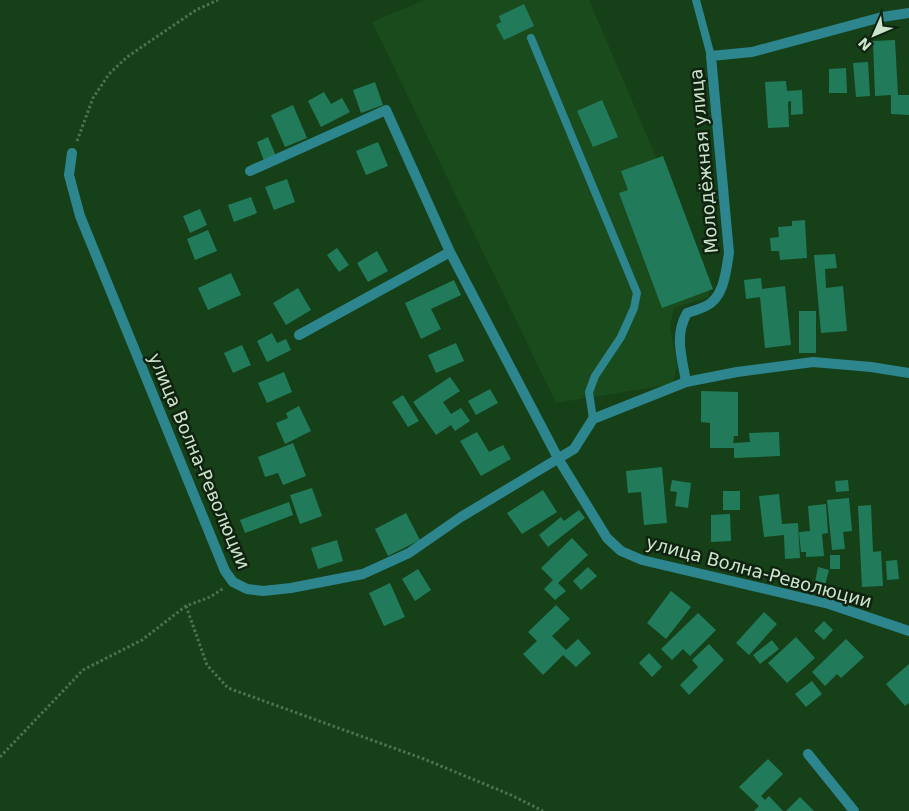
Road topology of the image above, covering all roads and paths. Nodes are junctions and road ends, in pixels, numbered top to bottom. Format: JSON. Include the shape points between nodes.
{"nodes":[{"id":1,"x":218,"y":0,"type":"edge"},
{"id":2,"x":696,"y":0,"type":"edge"},
{"id":3,"x":909,"y":13,"type":"edge"},
{"id":4,"x":531,"y":38,"type":"dead end"},
{"id":5,"x":712,"y":56,"type":"junction"},
{"id":6,"x":72,"y":153,"type":"joint"},
{"id":7,"x":250,"y":171,"type":"dead end"},
{"id":8,"x":450,"y":252,"type":"junction"},
{"id":9,"x":299,"y":335,"type":"dead end"},
{"id":10,"x":909,"y":373,"type":"edge"},
{"id":11,"x":686,"y":382,"type":"junction"},
{"id":12,"x":592,"y":419,"type":"junction"},
{"id":13,"x":559,"y":460,"type":"junction"},
{"id":14,"x":233,"y":582,"type":"junction"},
{"id":15,"x":186,"y":606,"type":"junction"},
{"id":16,"x":909,"y":631,"type":"edge"},
{"id":17,"x":808,"y":754,"type":"dead end"},
{"id":18,"x":0,"y":757,"type":"edge"},
{"id":19,"x":543,"y":811,"type":"edge"},
{"id":20,"x":854,"y":811,"type":"edge"}],
"edges":[{"from":1,"to":6,"type":"path","via":[[196,10],[127,58],[110,74],[93,98]]},
{"from":2,"to":5,"type":"lane"},
{"from":3,"to":5,"type":"street","name":"Молодёжная улица","via":[[882,17],[752,52]]},
{"from":4,"to":12,"type":"lane","via":[[638,293],[621,337],[589,392]]},
{"from":5,"to":11,"type":"street","name":"Молодёжная улица","via":[[729,254],[717,296],[707,306],[687,312],[681,323],[678,337]]},
{"from":6,"to":14,"type":"street","name":"улица Волна-Революции","via":[[69,175],[80,216],[225,570]]},
{"from":7,"to":8,"type":"street","name":"улица Волна-Революции","via":[[386,110]]},
{"from":8,"to":9,"type":"street"},
{"from":8,"to":13,"type":"street","name":"улица Волна-Революции"},
{"from":10,"to":11,"type":"street","via":[[813,362]]},
{"from":11,"to":12,"type":"street"},
{"from":12,"to":13,"type":"street","via":[[574,449]]},
{"from":13,"to":14,"type":"street","name":"улица Волна-Революции","via":[[461,517],[409,553],[363,574],[263,591],[247,589]]},
{"from":13,"to":16,"type":"street","name":"улица Волна-Революции","via":[[597,524],[621,551],[642,560],[829,604]]},
{"from":14,"to":15,"type":"path","via":[[210,597]]},
{"from":15,"to":18,"type":"path","via":[[142,640],[83,670]]},
{"from":15,"to":19,"type":"path","via":[[207,666],[228,688],[424,759]]},
{"from":17,"to":20,"type":"street"}]}
